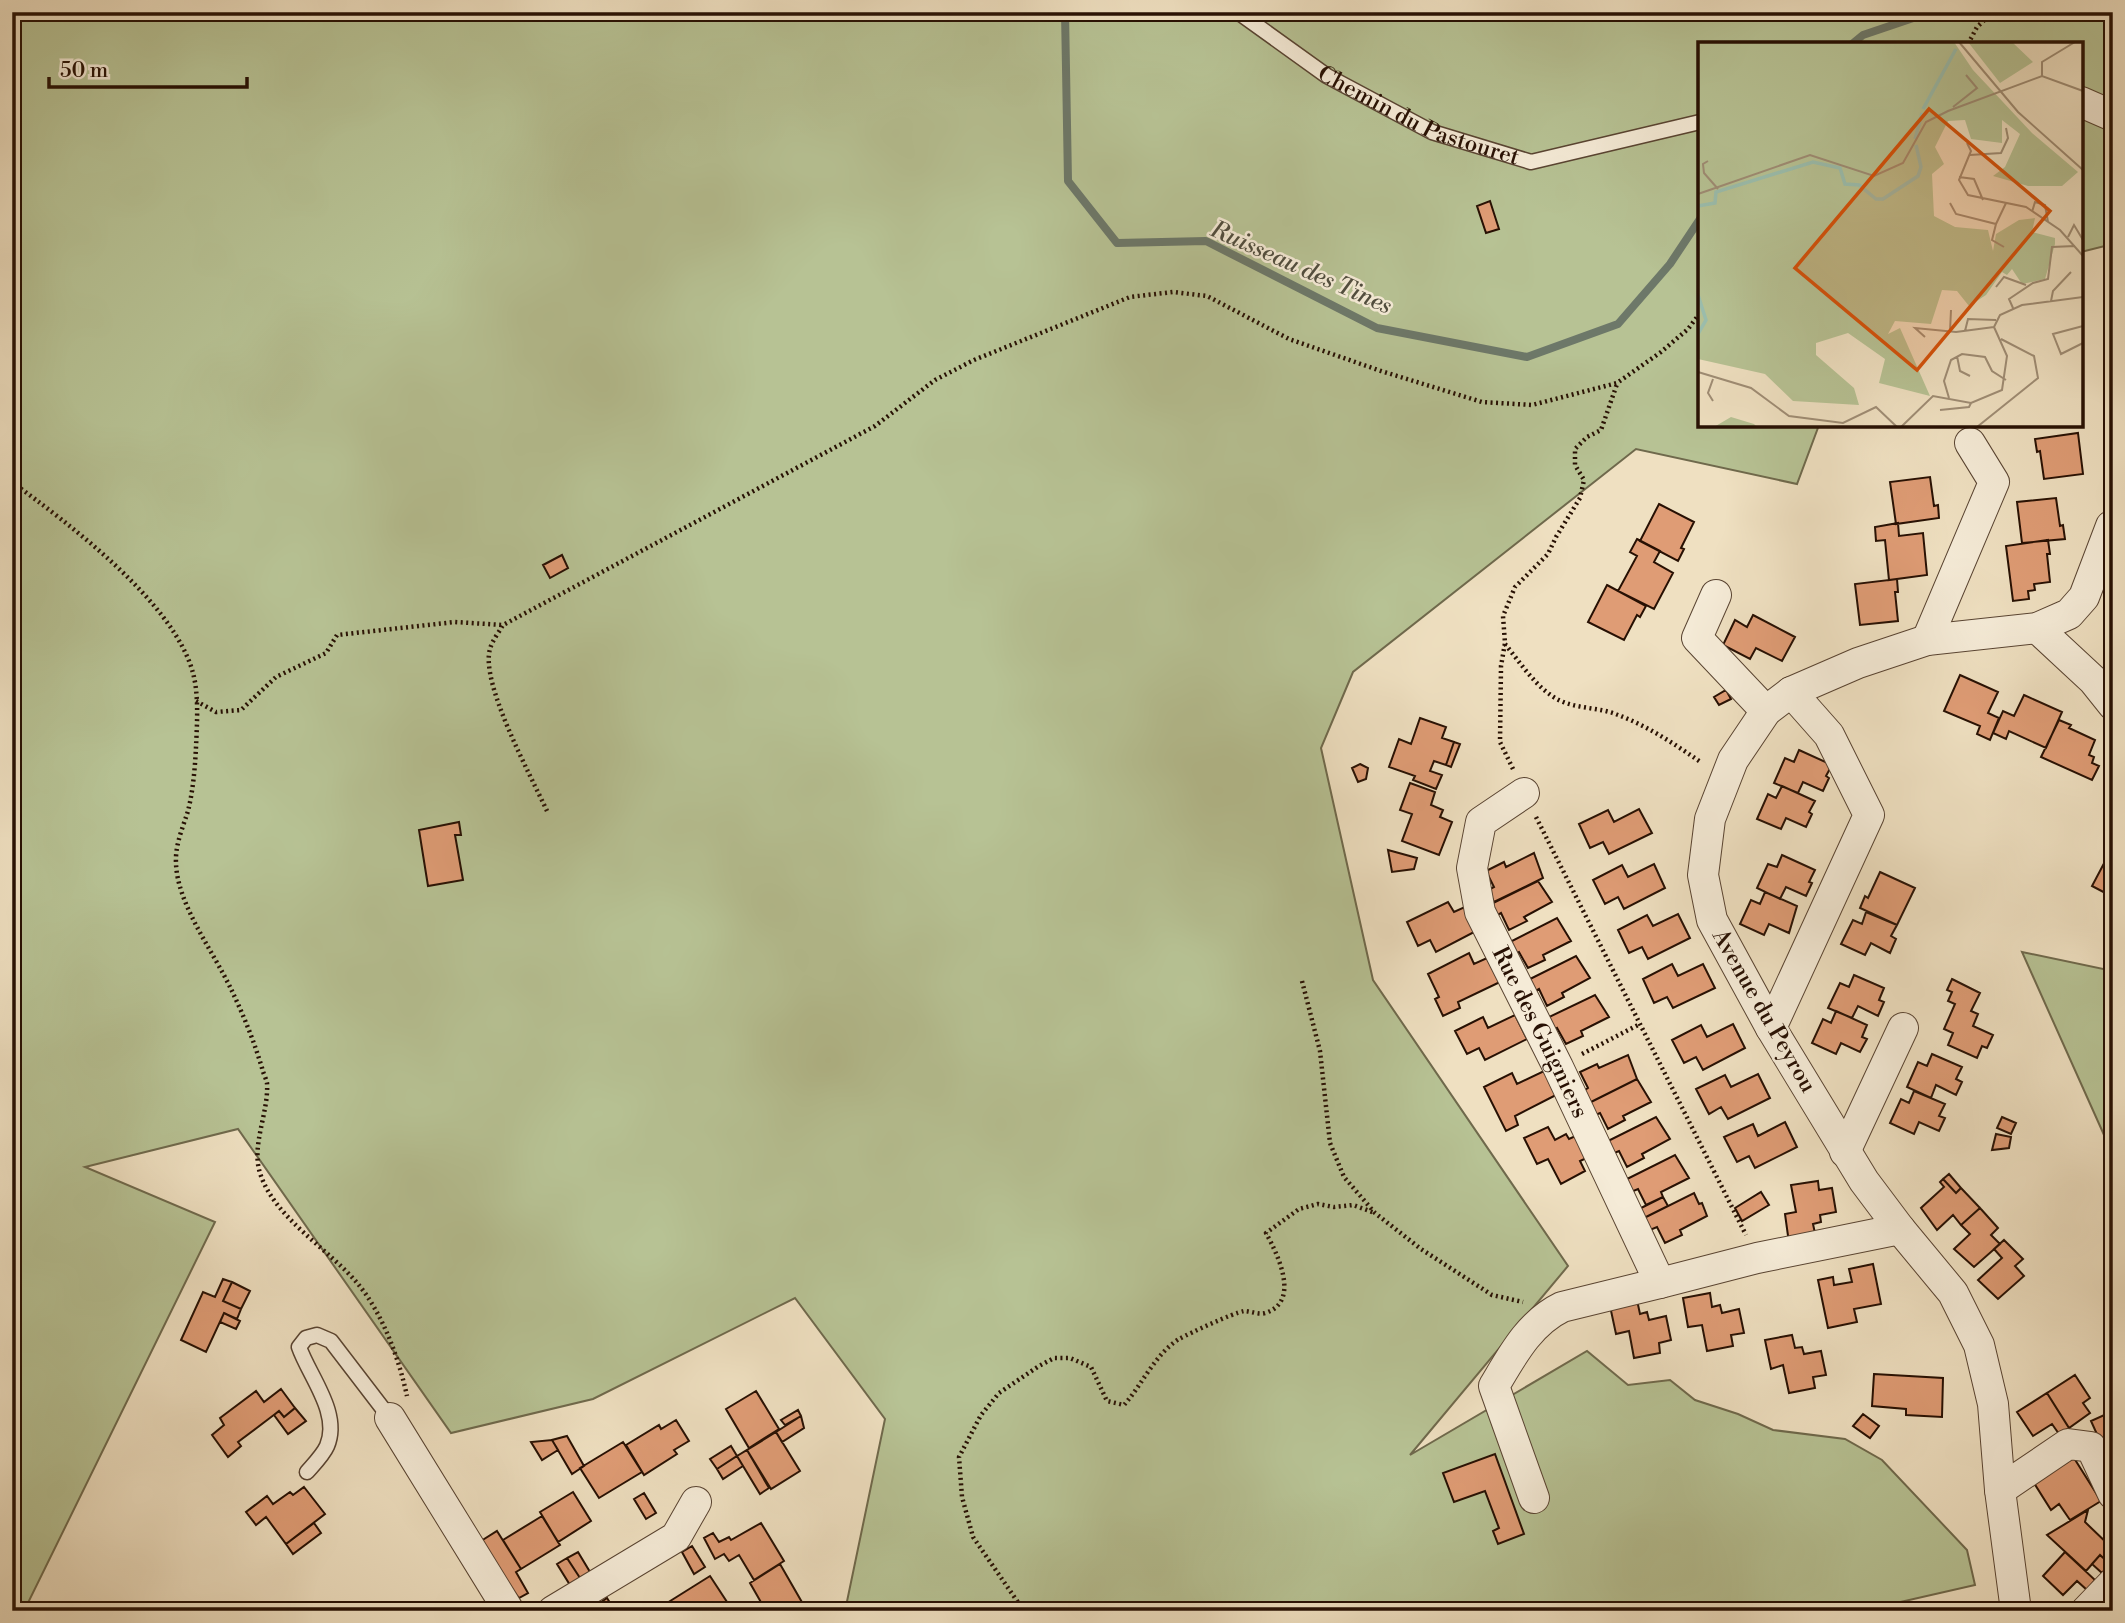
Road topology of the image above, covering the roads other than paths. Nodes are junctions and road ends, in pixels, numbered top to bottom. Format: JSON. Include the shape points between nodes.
{"nodes":[{"id":1,"x":1238,"y":12,"type":"edge"},
{"id":2,"x":2083,"y":103,"type":"edge"},
{"id":3,"x":2113,"y":116,"type":"edge"},
{"id":4,"x":1698,"y":122,"type":"edge"},
{"id":5,"x":1970,"y":443,"type":"dead end"},
{"id":6,"x":2111,"y":526,"type":"edge"},
{"id":7,"x":1716,"y":595,"type":"dead end"},
{"id":8,"x":2037,"y":628,"type":"junction"},
{"id":9,"x":1927,"y":640,"type":"junction"},
{"id":10,"x":1791,"y":692,"type":"junction"},
{"id":11,"x":2113,"y":705,"type":"edge"},
{"id":12,"x":1766,"y":711,"type":"junction"},
{"id":13,"x":1524,"y":793,"type":"road end"},
{"id":14,"x":1771,"y":1028,"type":"junction"},
{"id":15,"x":1903,"y":1028,"type":"dead end"},
{"id":16,"x":1845,"y":1152,"type":"junction"},
{"id":17,"x":1900,"y":1228,"type":"junction"},
{"id":18,"x":1660,"y":1283,"type":"junction"},
{"id":19,"x":400,"y":1414,"type":"joint"},
{"id":20,"x":307,"y":1472,"type":"dead end"},
{"id":21,"x":2000,"y":1490,"type":"junction"},
{"id":22,"x":2113,"y":1494,"type":"edge"},
{"id":23,"x":1534,"y":1498,"type":"dead end"},
{"id":24,"x":695,"y":1502,"type":"dead end"},
{"id":25,"x":2113,"y":1583,"type":"edge"},
{"id":26,"x":509,"y":1611,"type":"edge"},
{"id":27,"x":553,"y":1611,"type":"edge"},
{"id":28,"x":2016,"y":1611,"type":"edge"},
{"id":29,"x":2086,"y":1611,"type":"edge"}],
"edges":[{"from":1,"to":4,"type":"lane","name":"Chemin du Pastouret","via":[[1327,75],[1432,132],[1531,162]]},
{"from":2,"to":3,"type":"street"},
{"from":5,"to":9,"type":"street","via":[[1994,482]]},
{"from":6,"to":8,"type":"street","name":"Avenue du Peyrou","via":[[2084,597],[2068,614]]},
{"from":7,"to":12,"type":"street","via":[[1697,638]]},
{"from":8,"to":9,"type":"street","name":"Avenue du Peyrou"},
{"from":8,"to":11,"type":"street"},
{"from":9,"to":10,"type":"street","name":"Avenue du Peyrou"},
{"from":10,"to":12,"type":"street","name":"Avenue du Peyrou"},
{"from":10,"to":14,"type":"street","via":[[1829,735],[1869,815]]},
{"from":12,"to":14,"type":"street","name":"Avenue du Peyrou","via":[[1725,778],[1710,819],[1703,875],[1712,920]]},
{"from":13,"to":18,"type":"street","name":"Rue des Guigniers","via":[[1481,822],[1472,868],[1480,912]]},
{"from":14,"to":16,"type":"street","name":"Avenue du Peyrou"},
{"from":15,"to":16,"type":"street"},
{"from":16,"to":17,"type":"street","name":"Avenue du Peyrou"},
{"from":17,"to":18,"type":"street"},
{"from":17,"to":21,"type":"street","name":"Avenue du Peyrou","via":[[1953,1293],[1979,1345],[1993,1404]]},
{"from":18,"to":23,"type":"street","via":[[1549,1314],[1534,1326],[1494,1386]]},
{"from":19,"to":20,"type":"lane","via":[[331,1341],[317,1335],[306,1338],[299,1347],[328,1410],[331,1432],[327,1447]]},
{"from":19,"to":26,"type":"street"},
{"from":21,"to":22,"type":"street","via":[[2068,1444],[2091,1447]]},
{"from":21,"to":28,"type":"street","name":"Avenue du Peyrou"},
{"from":24,"to":27,"type":"street","via":[[676,1537]]},
{"from":25,"to":29,"type":"street"}]}
